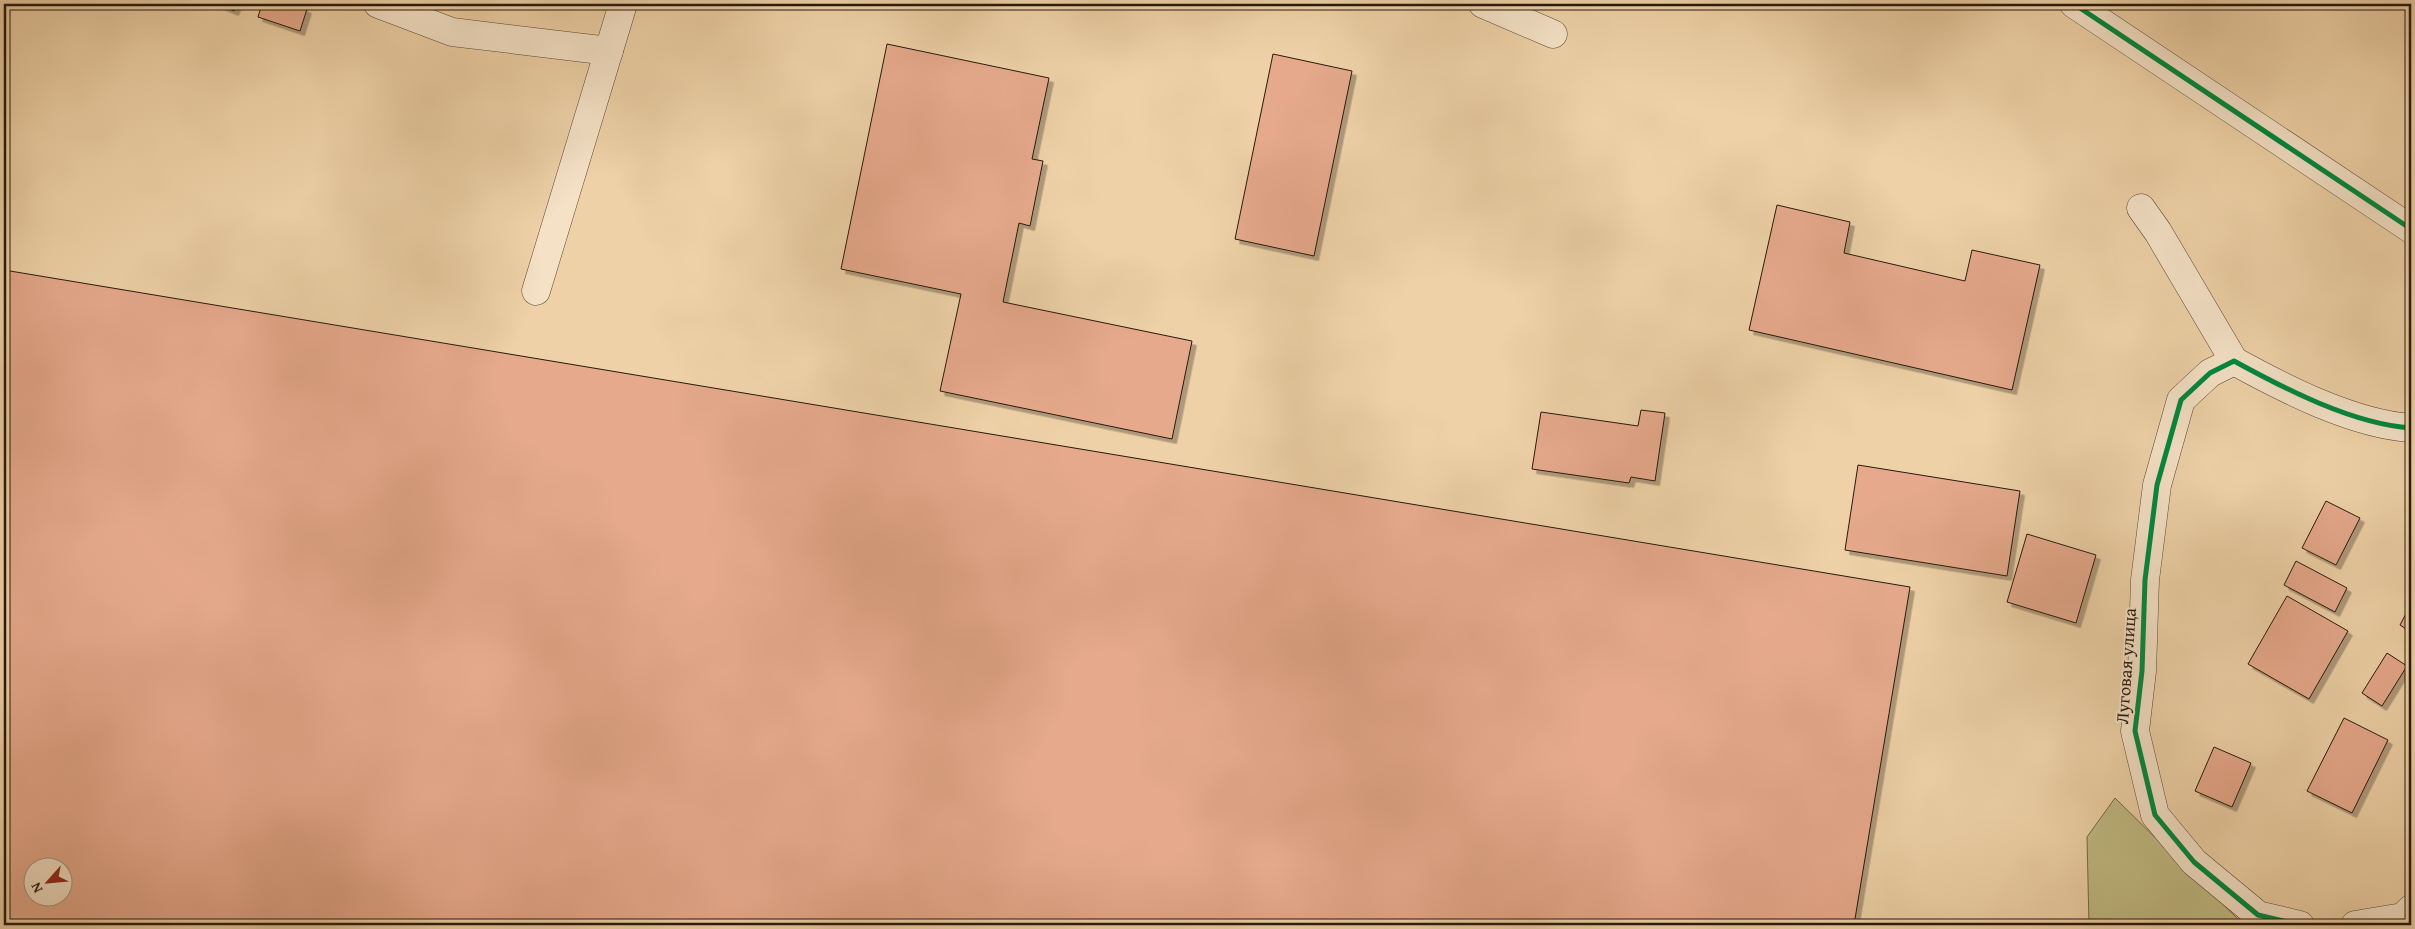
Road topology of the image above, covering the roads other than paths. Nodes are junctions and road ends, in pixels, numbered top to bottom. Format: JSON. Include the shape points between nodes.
{"nodes":[{"id":1,"x":378,"y":4,"type":"edge"},
{"id":2,"x":623,"y":4,"type":"edge"},
{"id":3,"x":1483,"y":4,"type":"edge"},
{"id":4,"x":2074,"y":4,"type":"edge"},
{"id":5,"x":1553,"y":34,"type":"dead end"},
{"id":6,"x":609,"y":51,"type":"junction"},
{"id":7,"x":2141,"y":208,"type":"dead end"},
{"id":8,"x":2411,"y":228,"type":"edge"},
{"id":9,"x":536,"y":291,"type":"dead end"},
{"id":10,"x":2234,"y":361,"type":"junction"},
{"id":11,"x":2411,"y":428,"type":"edge"},
{"id":12,"x":2411,"y":909,"type":"edge"},
{"id":13,"x":2300,"y":925,"type":"edge"},
{"id":14,"x":2355,"y":925,"type":"edge"}],
"edges":[{"from":1,"to":6,"type":"street","via":[[452,32]]},
{"from":2,"to":6,"type":"street"},
{"from":3,"to":5,"type":"street"},
{"from":4,"to":8,"type":"street"},
{"from":6,"to":9,"type":"street"},
{"from":7,"to":10,"type":"street"},
{"from":10,"to":11,"type":"street","via":[[2313,401],[2393,427]]},
{"from":10,"to":13,"type":"street","name":"Луговая улица","via":[[2210,373],[2181,400],[2157,485],[2145,580],[2142,671],[2135,731],[2155,815],[2194,862],[2258,915]]},
{"from":12,"to":14,"type":"street","via":[[2403,917]]}]}
